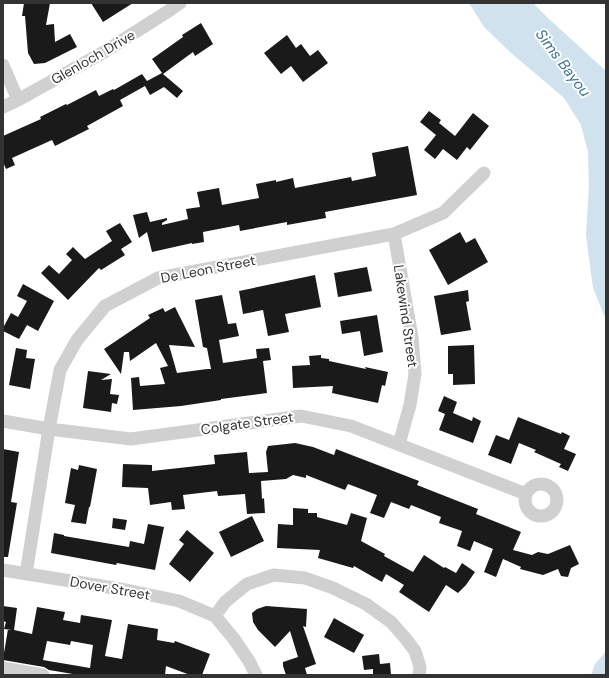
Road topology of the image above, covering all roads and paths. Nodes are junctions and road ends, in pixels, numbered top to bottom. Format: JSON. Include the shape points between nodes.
{"nodes":[{"id":1,"x":180,"y":3,"type":"edge"},
{"id":2,"x":3,"y":65,"type":"edge"},
{"id":3,"x":18,"y":100,"type":"junction"},
{"id":4,"x":3,"y":107,"type":"edge"},
{"id":5,"x":484,"y":173,"type":"dead end"},
{"id":6,"x":394,"y":234,"type":"junction"},
{"id":7,"x":3,"y":421,"type":"edge"},
{"id":8,"x":49,"y":429,"type":"junction"},
{"id":9,"x":399,"y":444,"type":"junction"},
{"id":10,"x":526,"y":494,"type":"dead end"},
{"id":11,"x":3,"y":570,"type":"edge"},
{"id":12,"x":26,"y":574,"type":"junction"},
{"id":13,"x":215,"y":616,"type":"junction"},
{"id":14,"x":3,"y":668,"type":"edge"},
{"id":15,"x":43,"y":675,"type":"edge"},
{"id":16,"x":256,"y":675,"type":"edge"},
{"id":17,"x":419,"y":675,"type":"edge"}],
"edges":[{"from":1,"to":3,"type":"street","name":"Glenloch Drive","via":[[104,52]]},
{"from":2,"to":3,"type":"street"},
{"from":3,"to":4,"type":"street","name":"Glenloch Drive"},
{"from":5,"to":6,"type":"street","name":"De Leon Street","via":[[443,213]]},
{"from":6,"to":8,"type":"street","name":"De Leon Street","via":[[158,278],[105,306],[77,340],[60,370]]},
{"from":6,"to":9,"type":"street","name":"Lakewind Street","via":[[412,337],[415,374],[410,405]]},
{"from":7,"to":8,"type":"street","name":"Colgate Street"},
{"from":8,"to":9,"type":"street","name":"Colgate Street","via":[[131,439],[301,416],[351,426]]},
{"from":8,"to":12,"type":"street","name":"De Leon Street"},
{"from":9,"to":10,"type":"street","name":"Colgate Street"},
{"from":11,"to":12,"type":"street","name":"Dover Street"},
{"from":12,"to":13,"type":"street","name":"Dover Street","via":[[179,601]]},
{"from":13,"to":16,"type":"street","via":[[238,644]]},
{"from":13,"to":17,"type":"street","via":[[225,602],[247,584],[274,575],[305,578],[366,604],[391,622],[415,651],[420,667]]},
{"from":14,"to":15,"type":"street"}]}
